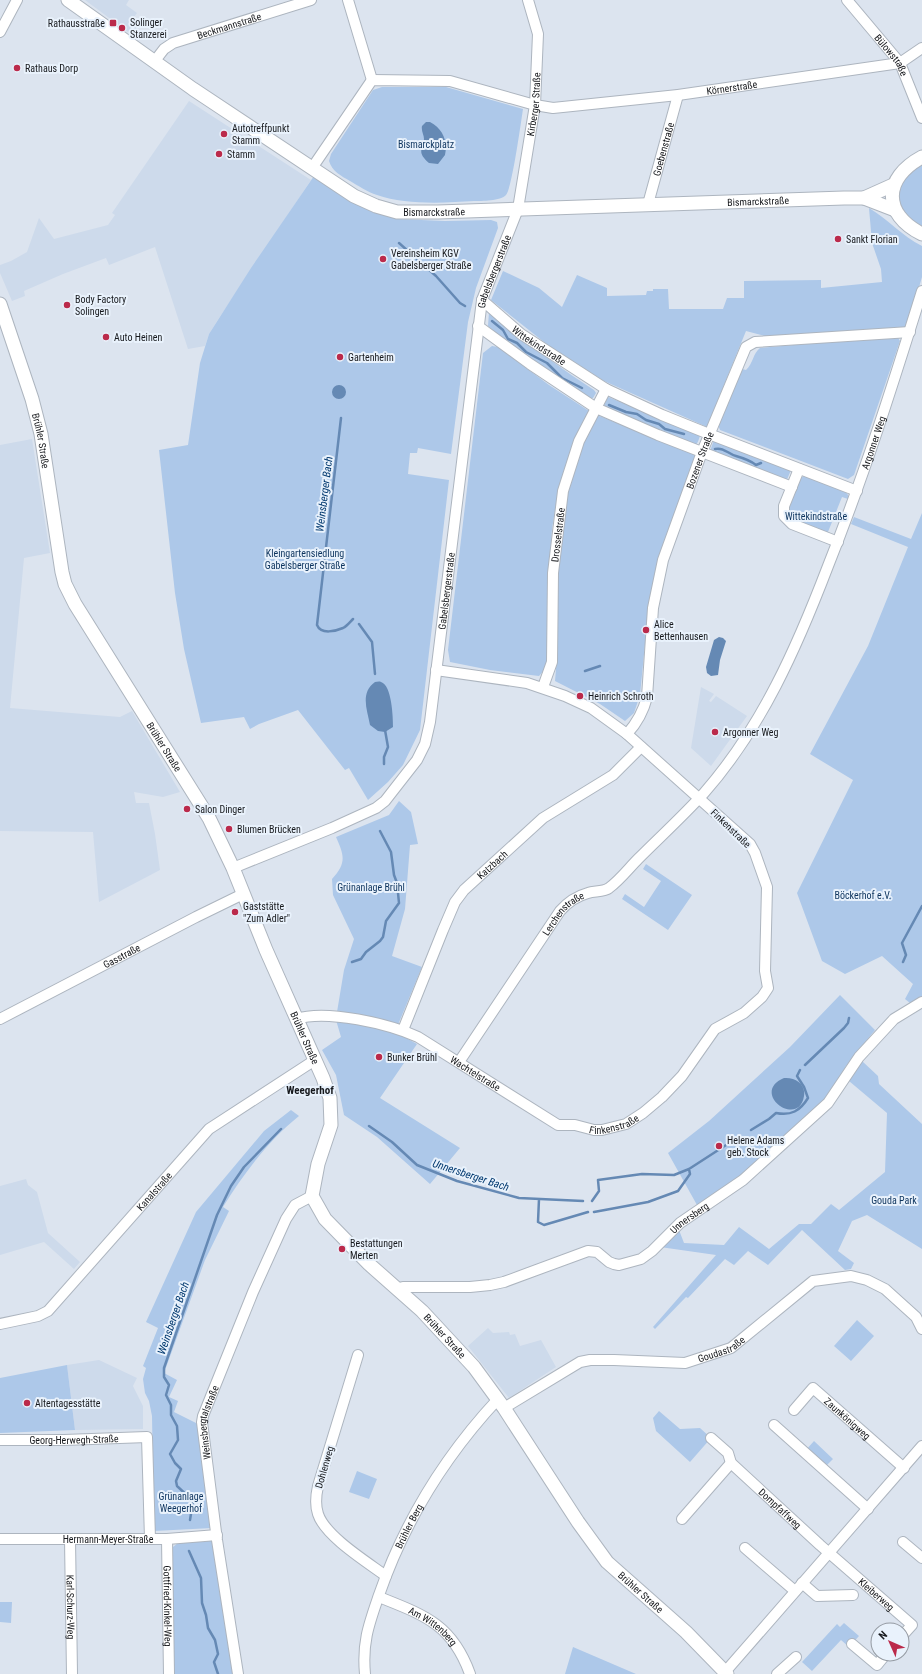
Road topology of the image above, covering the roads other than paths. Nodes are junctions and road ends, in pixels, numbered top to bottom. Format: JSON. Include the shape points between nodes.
{"nodes":[{"id":1,"x":17,"y":0,"type":"edge"},
{"id":2,"x":68,"y":0,"type":"edge"},
{"id":3,"x":311,"y":0,"type":"edge"},
{"id":4,"x":348,"y":0,"type":"edge"},
{"id":5,"x":528,"y":0,"type":"edge"},
{"id":6,"x":847,"y":0,"type":"edge"},
{"id":7,"x":0,"y":32,"type":"edge"},
{"id":8,"x":922,"y":48,"type":"edge"},
{"id":9,"x":154,"y":62,"type":"junction"},
{"id":10,"x":900,"y":63,"type":"junction"},
{"id":11,"x":372,"y":80,"type":"junction"},
{"id":12,"x":678,"y":95,"type":"junction"},
{"id":13,"x":536,"y":105,"type":"junction"},
{"id":14,"x":922,"y":118,"type":"edge"},
{"id":15,"x":922,"y":157,"type":"edge"},
{"id":16,"x":312,"y":168,"type":"junction"},
{"id":17,"x":893,"y":186,"type":"junction"},
{"id":18,"x":864,"y":198,"type":"junction"},
{"id":19,"x":648,"y":204,"type":"junction"},
{"id":20,"x":518,"y":209,"type":"junction"},
{"id":21,"x":895,"y":210,"type":"junction"},
{"id":22,"x":922,"y":234,"type":"edge"},
{"id":23,"x":922,"y":291,"type":"edge"},
{"id":24,"x":482,"y":300,"type":"junction"},
{"id":25,"x":0,"y":305,"type":"edge"},
{"id":26,"x":478,"y":326,"type":"junction"},
{"id":27,"x":910,"y":332,"type":"junction"},
{"id":28,"x":606,"y":389,"type":"junction"},
{"id":29,"x":596,"y":408,"type":"junction"},
{"id":30,"x":709,"y":434,"type":"junction"},
{"id":31,"x":702,"y":452,"type":"junction"},
{"id":32,"x":799,"y":469,"type":"junction"},
{"id":33,"x":792,"y":487,"type":"junction"},
{"id":34,"x":857,"y":492,"type":"junction"},
{"id":35,"x":838,"y":542,"type":"junction"},
{"id":36,"x":436,"y":670,"type":"junction"},
{"id":37,"x":543,"y":687,"type":"junction"},
{"id":38,"x":627,"y":734,"type":"junction"},
{"id":39,"x":641,"y":747,"type":"junction"},
{"id":40,"x":699,"y":798,"type":"junction"},
{"id":41,"x":233,"y":868,"type":"junction"},
{"id":42,"x":243,"y":894,"type":"junction"},
{"id":43,"x":922,"y":1002,"type":"edge"},
{"id":44,"x":296,"y":1019,"type":"junction"},
{"id":45,"x":0,"y":1020,"type":"edge"},
{"id":46,"x":403,"y":1030,"type":"junction"},
{"id":47,"x":315,"y":1060,"type":"junction"},
{"id":48,"x":459,"y":1062,"type":"junction"},
{"id":49,"x":558,"y":1125,"type":"joint"},
{"id":50,"x":312,"y":1196,"type":"junction"},
{"id":51,"x":396,"y":1289,"type":"junction"},
{"id":52,"x":919,"y":1313,"type":"edge"},
{"id":53,"x":0,"y":1324,"type":"edge"},
{"id":54,"x":922,"y":1329,"type":"edge"},
{"id":55,"x":358,"y":1355,"type":"dead end"},
{"id":56,"x":501,"y":1404,"type":"junction"},
{"id":57,"x":794,"y":1410,"type":"dead end"},
{"id":58,"x":774,"y":1425,"type":"dead end"},
{"id":59,"x":711,"y":1438,"type":"dead end"},
{"id":60,"x":0,"y":1440,"type":"edge"},
{"id":61,"x":922,"y":1446,"type":"edge"},
{"id":62,"x":731,"y":1463,"type":"junction"},
{"id":63,"x":904,"y":1468,"type":"junction"},
{"id":64,"x":868,"y":1509,"type":"junction"},
{"id":65,"x":682,"y":1518,"type":"dead end"},
{"id":66,"x":217,"y":1535,"type":"junction"},
{"id":67,"x":167,"y":1538,"type":"junction"},
{"id":68,"x":70,"y":1539,"type":"junction"},
{"id":69,"x":150,"y":1539,"type":"junction"},
{"id":70,"x":0,"y":1540,"type":"edge"},
{"id":71,"x":903,"y":1542,"type":"dead end"},
{"id":72,"x":745,"y":1548,"type":"dead end"},
{"id":73,"x":829,"y":1553,"type":"junction"},
{"id":74,"x":922,"y":1558,"type":"edge"},
{"id":75,"x":386,"y":1576,"type":"junction"},
{"id":76,"x":799,"y":1587,"type":"junction"},
{"id":77,"x":853,"y":1595,"type":"dead end"},
{"id":78,"x":379,"y":1597,"type":"junction"},
{"id":79,"x":910,"y":1622,"type":"edge"},
{"id":80,"x":852,"y":1644,"type":"dead end"},
{"id":81,"x":796,"y":1657,"type":"dead end"},
{"id":82,"x":870,"y":1658,"type":"edge"},
{"id":83,"x":726,"y":1673,"type":"edge"},
{"id":84,"x":72,"y":1674,"type":"edge"},
{"id":85,"x":169,"y":1674,"type":"edge"},
{"id":86,"x":238,"y":1674,"type":"edge"},
{"id":87,"x":365,"y":1674,"type":"edge"},
{"id":88,"x":470,"y":1674,"type":"edge"},
{"id":89,"x":777,"y":1674,"type":"edge"}],
"edges":[{"from":1,"to":7,"type":"street"},
{"from":2,"to":9,"type":"main road","name":"Bismarckstraße"},
{"from":3,"to":9,"type":"street","name":"Beckmannstraße","via":[[170,44]]},
{"from":4,"to":11,"type":"street"},
{"from":5,"to":13,"type":"street","name":"Kirberger Straße","via":[[538,34]]},
{"from":6,"to":10,"type":"street","name":"Bülowstraße"},
{"from":8,"to":10,"type":"street","name":"Körnerstraße"},
{"from":9,"to":16,"type":"main road","name":"Bismarckstraße"},
{"from":10,"to":12,"type":"street","name":"Körnerstraße"},
{"from":10,"to":14,"type":"street","name":"Bülowstraße"},
{"from":11,"to":13,"type":"street","via":[[450,81]]},
{"from":11,"to":16,"type":"street"},
{"from":12,"to":13,"type":"street","name":"Körnerstraße","via":[[553,108]]},
{"from":12,"to":19,"type":"street","name":"Goebenstraße"},
{"from":13,"to":20,"type":"street","name":"Kirberger Straße"},
{"from":15,"to":17,"type":"main road","via":[[902,173]]},
{"from":16,"to":20,"type":"main road","name":"Bismarckstraße","via":[[361,200],[397,212]]},
{"from":17,"to":18,"type":"main road","name":"Bismarckstraße"},
{"from":17,"to":21,"type":"main road","via":[[892,200]]},
{"from":18,"to":19,"type":"main road","name":"Bismarckstraße"},
{"from":18,"to":21,"type":"main road","name":"Bismarckstraße"},
{"from":19,"to":20,"type":"main road","name":"Bismarckstraße"},
{"from":20,"to":24,"type":"street","name":"Gabelsbergerstraße"},
{"from":21,"to":22,"type":"main road","via":[[907,224]]},
{"from":23,"to":27,"type":"street","name":"Argonner Weg"},
{"from":24,"to":26,"type":"street","name":"Gabelsbergerstraße"},
{"from":24,"to":28,"type":"street","name":"Wittekindstraße","via":[[521,334]]},
{"from":25,"to":41,"type":"main road","name":"Brühler Straße","via":[[39,423],[65,584],[209,818]]},
{"from":26,"to":29,"type":"street","name":"Wittekindstraße"},
{"from":26,"to":36,"type":"street","name":"Gabelsbergerstraße"},
{"from":27,"to":30,"type":"street","name":"Bozener Straße","via":[[749,344],[744,349]]},
{"from":27,"to":34,"type":"street","name":"Argonner Weg"},
{"from":28,"to":29,"type":"street","name":"Drosselstraße"},
{"from":28,"to":30,"type":"street","name":"Wittekindstraße"},
{"from":29,"to":31,"type":"street","name":"Wittekindstraße"},
{"from":29,"to":37,"type":"street","name":"Drosselstraße","via":[[579,441],[563,491],[553,573],[552,657]]},
{"from":30,"to":31,"type":"street","name":"Bozener Straße"},
{"from":30,"to":32,"type":"street","name":"Wittekindstraße"},
{"from":31,"to":33,"type":"street","name":"Wittekindstraße"},
{"from":31,"to":38,"type":"street","name":"Bozener Straße","via":[[676,519],[661,568],[653,608],[644,710],[638,722]]},
{"from":32,"to":33,"type":"street"},
{"from":32,"to":34,"type":"street","name":"Wittekindstraße"},
{"from":33,"to":35,"type":"street","via":[[784,510],[786,518],[792,524]]},
{"from":34,"to":35,"type":"street","name":"Argonner Weg"},
{"from":35,"to":40,"type":"street","name":"Argonner Weg","via":[[802,633],[761,714],[732,759]]},
{"from":36,"to":37,"type":"street","name":"Finkenstraße","via":[[513,680]]},
{"from":36,"to":41,"type":"street","name":"Gabelsbergerstraße","via":[[424,748],[385,801],[365,813]]},
{"from":37,"to":38,"type":"street","name":"Finkenstraße","via":[[591,708]]},
{"from":38,"to":39,"type":"street","name":"Finkenstraße"},
{"from":39,"to":40,"type":"street","name":"Finkenstraße"},
{"from":39,"to":46,"type":"street","name":"Katzbach","via":[[606,779],[543,818],[464,890],[443,930]]},
{"from":40,"to":48,"type":"street","name":"Lerchenstraße","via":[[608,889],[583,894],[560,911]]},
{"from":40,"to":49,"type":"street","name":"Finkenstraße","via":[[750,844],[767,887],[767,991],[753,1006],[715,1029],[690,1068],[662,1097],[630,1121],[621,1126],[602,1130]]},
{"from":41,"to":42,"type":"main road","name":"Brühler Straße"},
{"from":42,"to":44,"type":"main road","name":"Brühler Straße"},
{"from":42,"to":45,"type":"street","name":"Gasstraße"},
{"from":43,"to":51,"type":"street","name":"Unnersberg","via":[[894,1019],[858,1057],[828,1103],[742,1180],[680,1223],[652,1251],[640,1259],[619,1265],[597,1252],[588,1251],[490,1285]]},
{"from":44,"to":46,"type":"street","name":"Wachtelstraße","via":[[312,1015],[336,1016]]},
{"from":44,"to":47,"type":"main road","name":"Brühler Straße"},
{"from":46,"to":48,"type":"street","name":"Wachtelstraße"},
{"from":47,"to":50,"type":"main road","name":"Brühler Straße","via":[[330,1098],[331,1108],[330,1125],[318,1164]]},
{"from":47,"to":53,"type":"street","name":"Kanalstraße","via":[[209,1129],[48,1311],[38,1316]]},
{"from":48,"to":49,"type":"street","name":"Wachtelstraße"},
{"from":50,"to":51,"type":"main road","name":"Brühler Straße","via":[[325,1219]]},
{"from":50,"to":66,"type":"street","name":"Weinsbergtalstraße","via":[[295,1205],[286,1219],[253,1292],[203,1416],[202,1429]]},
{"from":51,"to":56,"type":"main road","name":"Brühler Straße","via":[[422,1312],[474,1367]]},
{"from":52,"to":54,"type":"street","name":"Goudastraße"},
{"from":52,"to":56,"type":"street","name":"Goudastraße","via":[[885,1289],[867,1280],[851,1276],[813,1281],[731,1348],[685,1363],[614,1360],[580,1362]]},
{"from":55,"to":75,"type":"street","name":"Dohlenweg","via":[[318,1486],[316,1506],[320,1520],[329,1532]]},
{"from":56,"to":75,"type":"street","name":"Brühler Berg","via":[[462,1441],[430,1486],[405,1531]]},
{"from":56,"to":83,"type":"main road","name":"Brühler Straße","via":[[607,1562],[686,1632]]},
{"from":57,"to":63,"type":"street","name":"Zaunkönigweg","via":[[813,1388]]},
{"from":58,"to":64,"type":"street"},
{"from":59,"to":62,"type":"street","name":"Dompfaffweg","via":[[728,1453]]},
{"from":60,"to":69,"type":"street","name":"Georg-Herwegh-Straße","via":[[148,1437]]},
{"from":61,"to":63,"type":"street"},
{"from":62,"to":65,"type":"street"},
{"from":62,"to":73,"type":"street","name":"Dompfaffweg"},
{"from":63,"to":64,"type":"street"},
{"from":64,"to":73,"type":"street"},
{"from":66,"to":67,"type":"street","name":"Hermann-Meyer-Straße"},
{"from":66,"to":86,"type":"street","name":"Weinsbergtalstraße"},
{"from":67,"to":69,"type":"street","name":"Hermann-Meyer-Straße"},
{"from":67,"to":85,"type":"street","name":"Gottfried-Kinkel-Weg"},
{"from":68,"to":69,"type":"street","name":"Hermann-Meyer-Straße"},
{"from":68,"to":70,"type":"street","name":"Hermann-Meyer-Straße"},
{"from":68,"to":84,"type":"street","name":"Karl-Schurz-Weg"},
{"from":71,"to":74,"type":"street"},
{"from":72,"to":76,"type":"street"},
{"from":73,"to":76,"type":"street"},
{"from":73,"to":79,"type":"street","name":"Kleiberweg"},
{"from":75,"to":78,"type":"street","name":"Brühler Berg"},
{"from":76,"to":77,"type":"street","via":[[817,1596]]},
{"from":76,"to":83,"type":"street"},
{"from":78,"to":87,"type":"street","name":"Brühler Berg","via":[[365,1639]]},
{"from":78,"to":88,"type":"street","name":"Am Wittenberg","via":[[432,1620],[455,1643]]},
{"from":80,"to":82,"type":"street"},
{"from":81,"to":89,"type":"street"}]}
